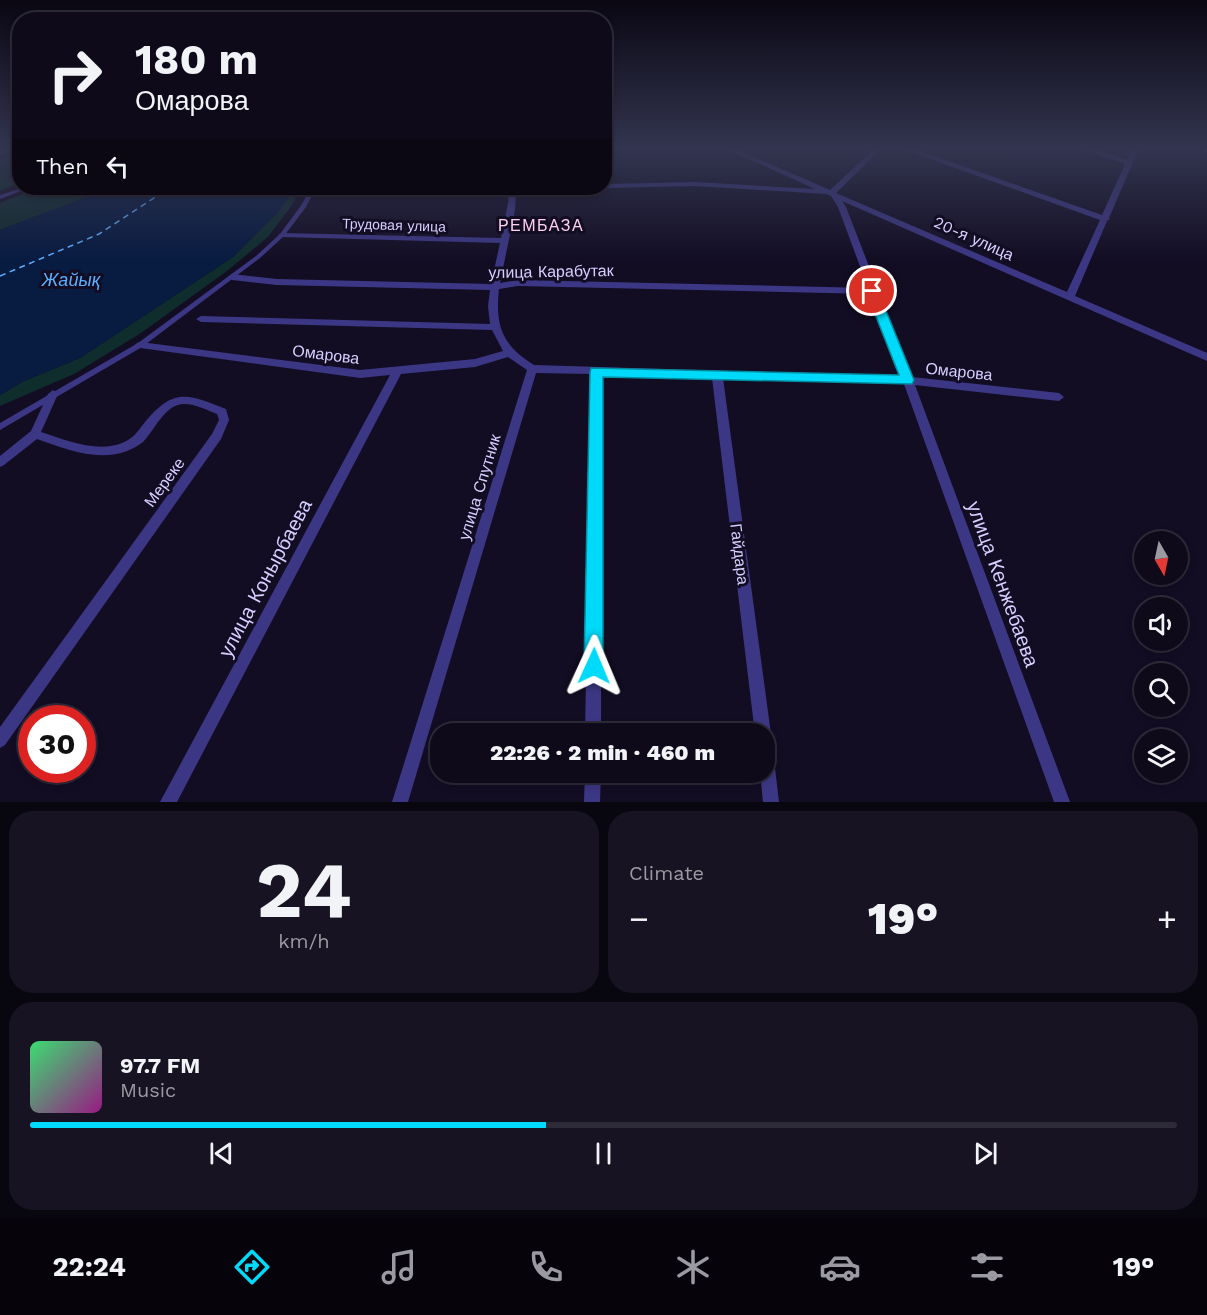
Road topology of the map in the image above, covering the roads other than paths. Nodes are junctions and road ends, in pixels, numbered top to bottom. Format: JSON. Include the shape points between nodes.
{"nodes":[{"id":1,"x":630,"y":185,"type":"edge"},
{"id":2,"x":714,"y":185,"type":"edge"},
{"id":3,"x":817,"y":185,"type":"edge"},
{"id":4,"x":839,"y":185,"type":"edge"},
{"id":5,"x":1011,"y":185,"type":"edge"},
{"id":6,"x":1120,"y":185,"type":"edge"},
{"id":7,"x":612,"y":186,"type":"edge"},
{"id":8,"x":832,"y":192,"type":"junction"},
{"id":9,"x":309,"y":195,"type":"edge"},
{"id":10,"x":512,"y":195,"type":"edge"},
{"id":11,"x":1107,"y":219,"type":"junction"},
{"id":12,"x":282,"y":235,"type":"junction"},
{"id":13,"x":505,"y":241,"type":"junction"},
{"id":14,"x":232,"y":277,"type":"junction"},
{"id":15,"x":494,"y":287,"type":"junction"},
{"id":16,"x":872,"y":291,"type":"junction"},
{"id":17,"x":1070,"y":296,"type":"junction"},
{"id":18,"x":201,"y":319,"type":"dead end"},
{"id":19,"x":494,"y":327,"type":"junction"},
{"id":20,"x":140,"y":345,"type":"junction"},
{"id":21,"x":508,"y":354,"type":"junction"},
{"id":22,"x":1207,"y":357,"type":"edge"},
{"id":23,"x":532,"y":369,"type":"junction"},
{"id":24,"x":596,"y":372,"type":"junction"},
{"id":25,"x":396,"y":373,"type":"junction"},
{"id":26,"x":717,"y":375,"type":"junction"},
{"id":27,"x":908,"y":380,"type":"junction"},
{"id":28,"x":53,"y":394,"type":"junction"},
{"id":29,"x":1059,"y":397,"type":"dead end"},
{"id":30,"x":0,"y":427,"type":"edge"},
{"id":31,"x":35,"y":434,"type":"junction"},
{"id":32,"x":0,"y":462,"type":"edge"},
{"id":33,"x":593,"y":723,"type":"edge"},
{"id":34,"x":762,"y":723,"type":"edge"},
{"id":35,"x":0,"y":740,"type":"edge"},
{"id":36,"x":593,"y":783,"type":"edge"},
{"id":37,"x":769,"y":783,"type":"edge"},
{"id":38,"x":168,"y":802,"type":"edge"},
{"id":39,"x":400,"y":802,"type":"edge"},
{"id":40,"x":592,"y":802,"type":"edge"},
{"id":41,"x":771,"y":802,"type":"edge"},
{"id":42,"x":1062,"y":802,"type":"edge"}],
"edges":[{"from":1,"to":7,"type":"street"},
{"from":2,"to":8,"type":"street"},
{"from":3,"to":8,"type":"street","name":"20-я улица"},
{"from":4,"to":8,"type":"street"},
{"from":5,"to":11,"type":"street"},
{"from":6,"to":11,"type":"street"},
{"from":8,"to":16,"type":"street","name":"улица Кенжебаева","via":[[842,207]]},
{"from":8,"to":17,"type":"street","name":"20-я улица"},
{"from":9,"to":12,"type":"street"},
{"from":10,"to":13,"type":"street"},
{"from":11,"to":17,"type":"street"},
{"from":12,"to":13,"type":"street","name":"Трудовая улица"},
{"from":12,"to":14,"type":"street"},
{"from":13,"to":15,"type":"street"},
{"from":14,"to":15,"type":"street","name":"улица Карабутак","via":[[277,282]]},
{"from":14,"to":20,"type":"street"},
{"from":15,"to":16,"type":"street","name":"улица Карабутак","via":[[518,283]]},
{"from":15,"to":19,"type":"street"},
{"from":16,"to":27,"type":"street","name":"улица Кенжебаева"},
{"from":17,"to":22,"type":"street","name":"20-я улица"},
{"from":18,"to":19,"type":"street","name":"Омарова"},
{"from":19,"to":21,"type":"street"},
{"from":20,"to":25,"type":"street","name":"Омарова","via":[[360,374]]},
{"from":20,"to":28,"type":"street"},
{"from":21,"to":23,"type":"street"},
{"from":21,"to":25,"type":"street","name":"Омарова","via":[[475,363]]},
{"from":23,"to":24,"type":"street","name":"Омарова"},
{"from":23,"to":39,"type":"street","name":"улица Спутник"},
{"from":24,"to":26,"type":"street","name":"Омарова"},
{"from":24,"to":33,"type":"street"},
{"from":25,"to":38,"type":"street","name":"улица Конырбаева"},
{"from":26,"to":27,"type":"street","name":"Омарова"},
{"from":26,"to":34,"type":"street","name":"Гайдара"},
{"from":27,"to":29,"type":"street","name":"Омарова"},
{"from":27,"to":42,"type":"street","name":"улица Кенжебаева"},
{"from":28,"to":30,"type":"street"},
{"from":28,"to":31,"type":"street"},
{"from":31,"to":32,"type":"street"},
{"from":31,"to":35,"type":"street","name":"Мереке","via":[[87,451],[120,448],[136,441],[167,404],[178,399],[192,400],[222,412],[224,420],[217,436]]},
{"from":36,"to":40,"type":"street"},
{"from":37,"to":41,"type":"street"}]}
